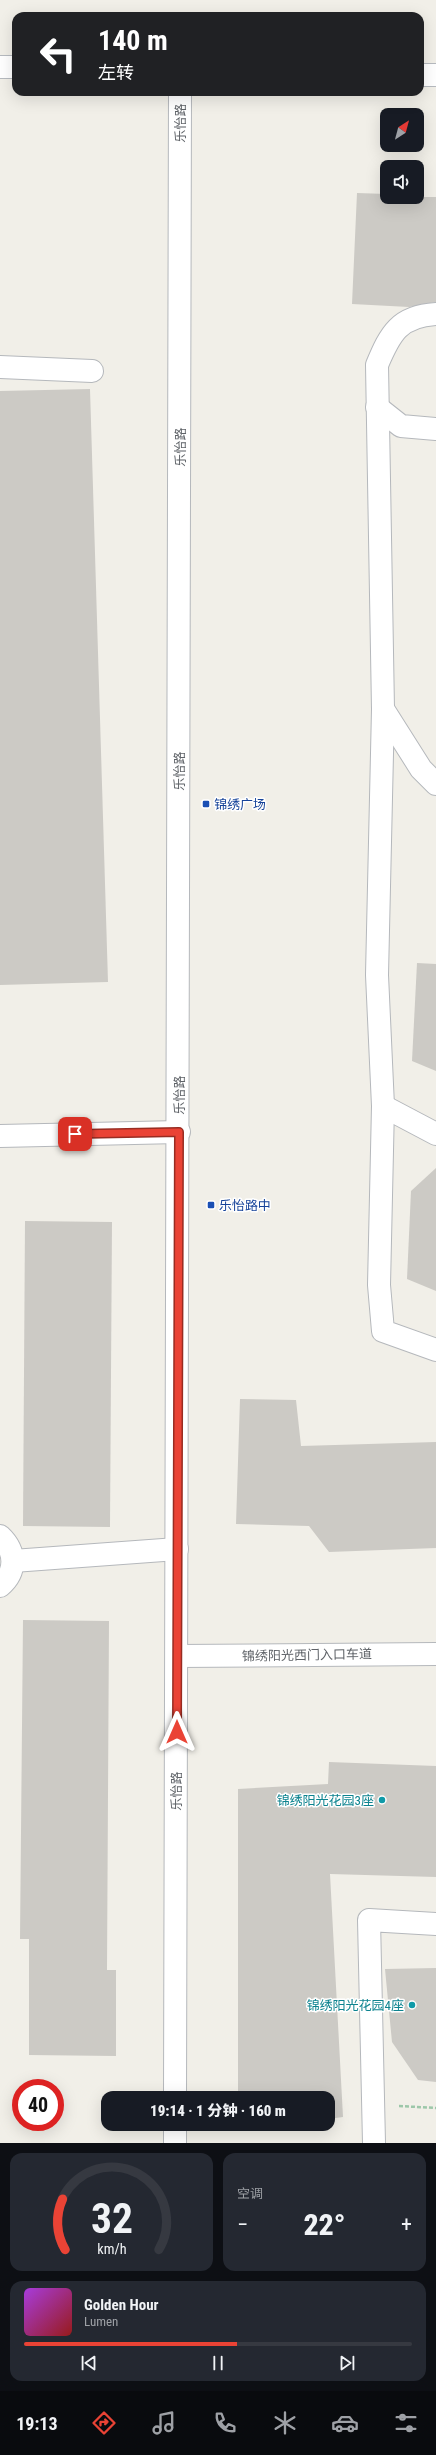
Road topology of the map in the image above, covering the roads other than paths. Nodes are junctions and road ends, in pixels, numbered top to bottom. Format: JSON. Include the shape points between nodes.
{"nodes":[{"id":1,"x":0,"y":67,"type":"edge"},
{"id":2,"x":12,"y":68,"type":"edge"},
{"id":3,"x":424,"y":75,"type":"edge"},
{"id":4,"x":436,"y":75,"type":"edge"},
{"id":5,"x":180,"y":96,"type":"edge"},
{"id":6,"x":436,"y":314,"type":"edge"},
{"id":7,"x":0,"y":367,"type":"edge"},
{"id":8,"x":92,"y":371,"type":"dead end"},
{"id":9,"x":377,"y":407,"type":"junction"},
{"id":10,"x":436,"y":429,"type":"edge"},
{"id":11,"x":383,"y":709,"type":"junction"},
{"id":12,"x":436,"y":784,"type":"edge"},
{"id":13,"x":383,"y":1106,"type":"junction"},
{"id":14,"x":179,"y":1132,"type":"junction"},
{"id":15,"x":436,"y":1134,"type":"edge"},
{"id":16,"x":0,"y":1136,"type":"edge"},
{"id":17,"x":436,"y":1350,"type":"edge"},
{"id":18,"x":0,"y":1536,"type":"edge"},
{"id":19,"x":177,"y":1549,"type":"junction"},
{"id":20,"x":13,"y":1561,"type":"junction"},
{"id":21,"x":0,"y":1586,"type":"edge"},
{"id":22,"x":436,"y":1654,"type":"edge"},
{"id":23,"x":177,"y":1656,"type":"junction"},
{"id":24,"x":436,"y":1924,"type":"edge"},
{"id":25,"x":175,"y":2091,"type":"edge"},
{"id":26,"x":175,"y":2131,"type":"edge"},
{"id":27,"x":175,"y":2143,"type":"edge"},
{"id":28,"x":374,"y":2143,"type":"edge"}],
"edges":[{"from":1,"to":2,"type":"street"},
{"from":3,"to":4,"type":"street"},
{"from":5,"to":14,"type":"street","name":"乐怡路"},
{"from":6,"to":9,"type":"street","via":[[418,315],[390,334],[376,365]]},
{"from":7,"to":8,"type":"street"},
{"from":9,"to":10,"type":"street","via":[[401,426]]},
{"from":9,"to":11,"type":"street"},
{"from":11,"to":12,"type":"street","via":[[420,769]]},
{"from":11,"to":13,"type":"street","via":[[377,975]]},
{"from":13,"to":15,"type":"street"},
{"from":13,"to":17,"type":"street","via":[[379,1285],[383,1331]]},
{"from":14,"to":16,"type":"street"},
{"from":14,"to":19,"type":"street","name":"乐怡路"},
{"from":18,"to":20,"type":"street","via":[[7,1543]]},
{"from":19,"to":20,"type":"street"},
{"from":19,"to":23,"type":"street","name":"乐怡路"},
{"from":20,"to":21,"type":"street","via":[[7,1579]]},
{"from":22,"to":23,"type":"street","name":"锦绣阳光西门入口车道"},
{"from":23,"to":25,"type":"street","name":"乐怡路"},
{"from":24,"to":28,"type":"street","via":[[369,1920]]},
{"from":26,"to":27,"type":"street"}]}
